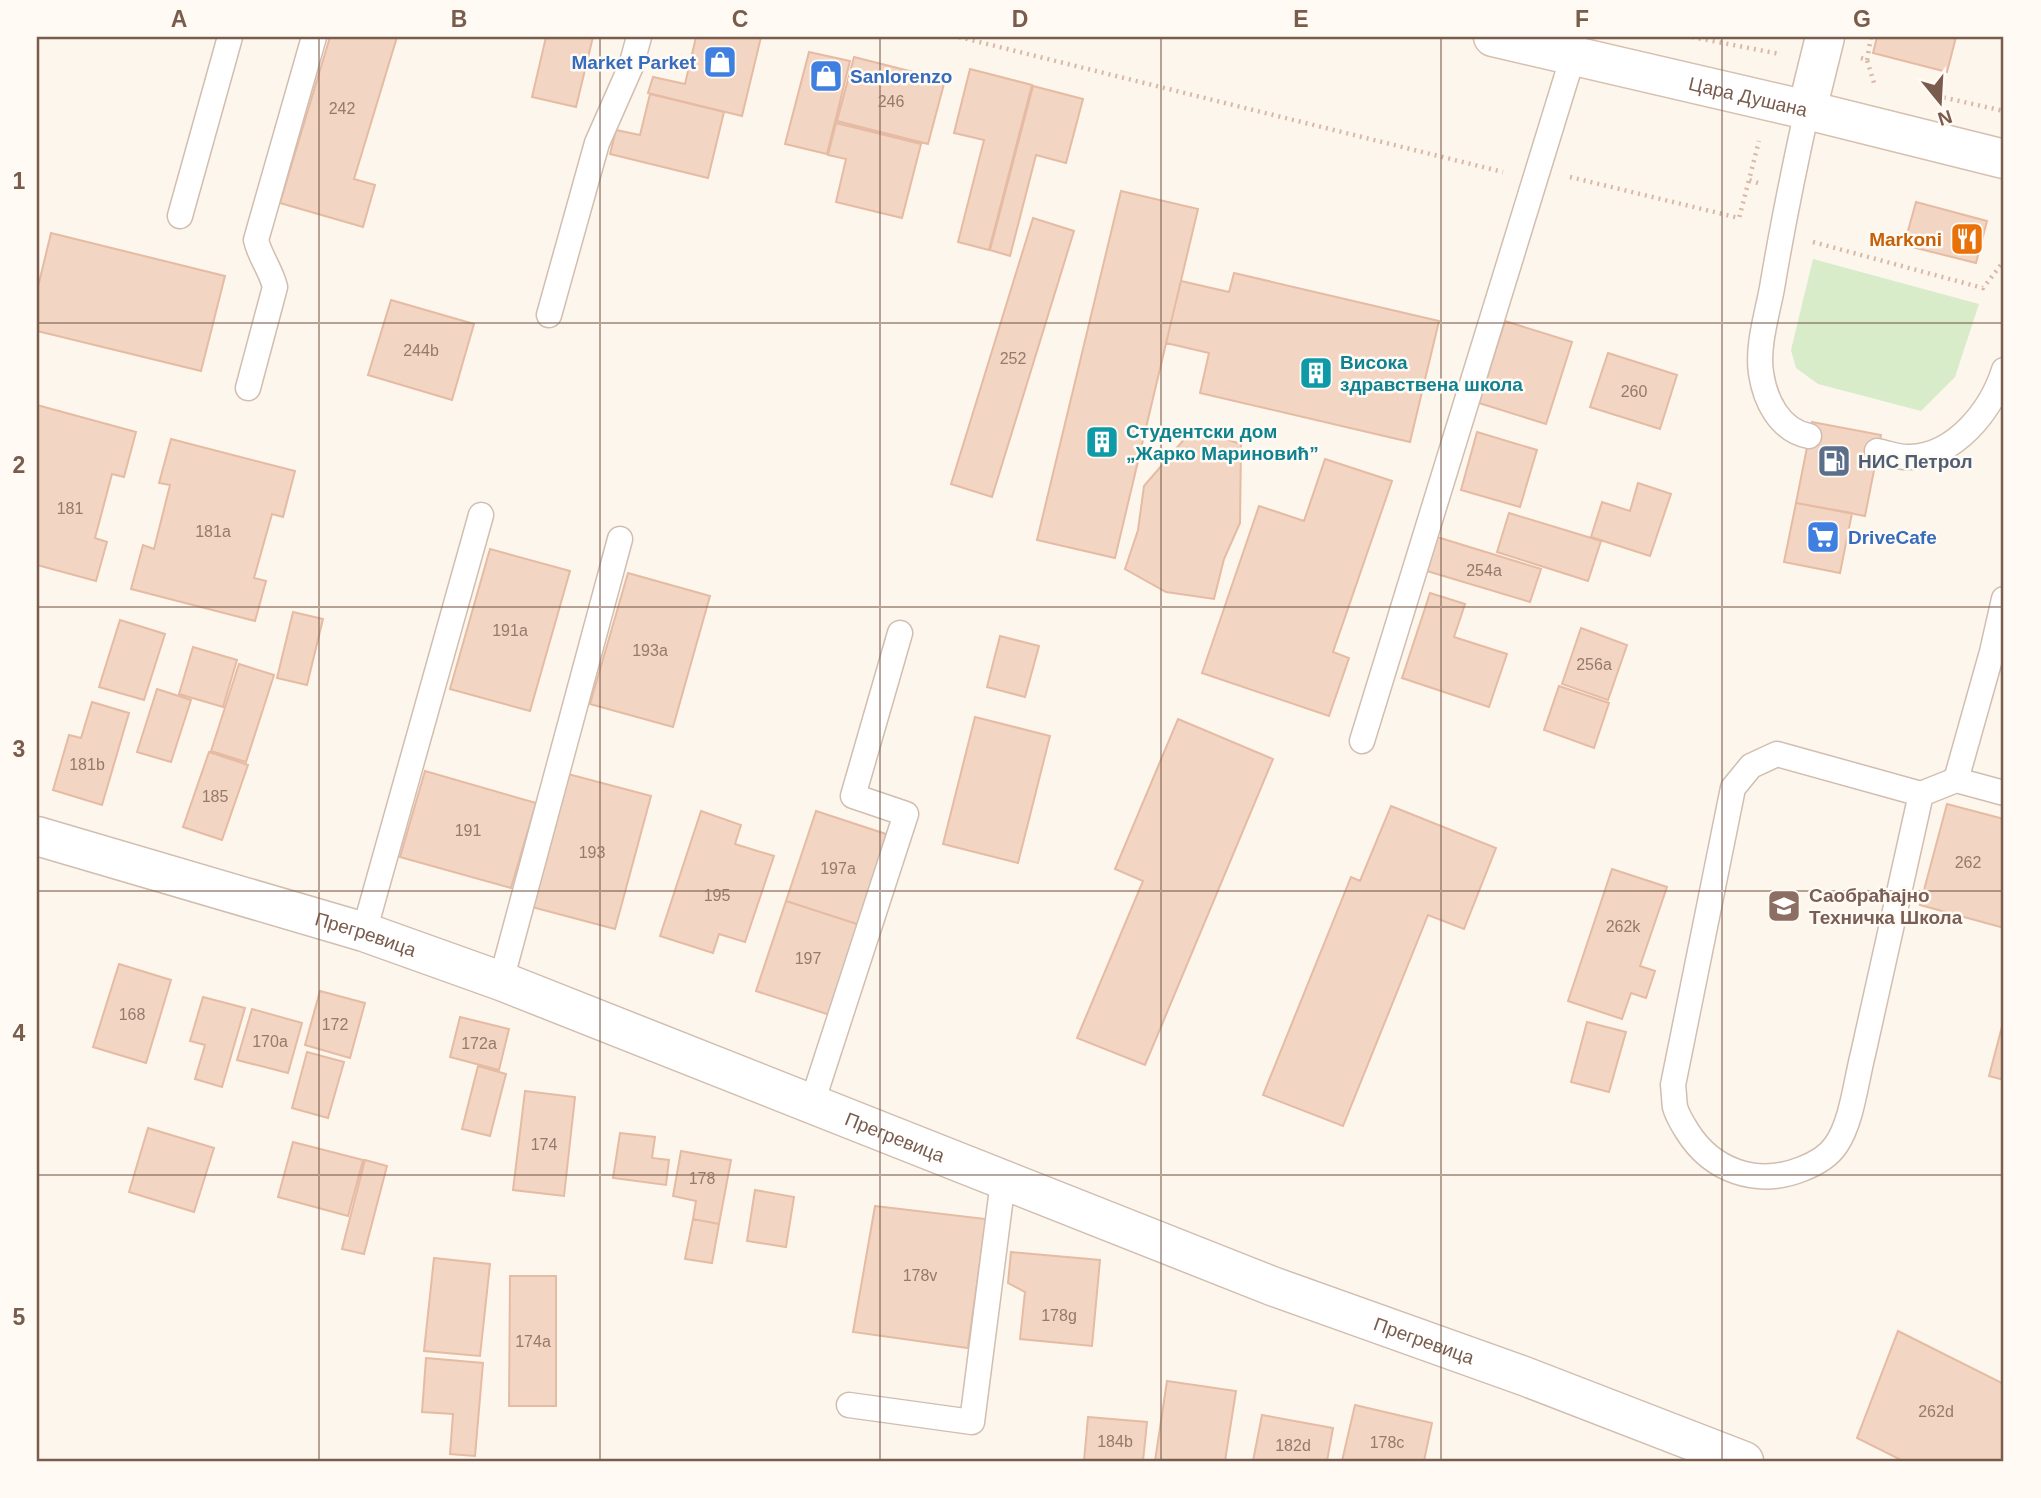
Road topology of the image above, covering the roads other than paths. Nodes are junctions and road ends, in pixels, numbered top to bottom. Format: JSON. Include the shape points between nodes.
{"nodes":[{"id":1,"x":230,"y":37,"type":"edge"},
{"id":2,"x":314,"y":37,"type":"edge"},
{"id":3,"x":639,"y":37,"type":"edge"},
{"id":4,"x":1493,"y":37,"type":"edge"},
{"id":5,"x":1825,"y":37,"type":"edge"},
{"id":6,"x":1573,"y":56,"type":"junction"},
{"id":7,"x":1807,"y":110,"type":"junction"},
{"id":8,"x":2004,"y":159,"type":"edge"},
{"id":9,"x":180,"y":216,"type":"dead end"},
{"id":10,"x":549,"y":315,"type":"dead end"},
{"id":11,"x":2004,"y":370,"type":"edge"},
{"id":12,"x":248,"y":388,"type":"dead end"},
{"id":13,"x":1809,"y":436,"type":"dead end"},
{"id":14,"x":1877,"y":451,"type":"dead end"},
{"id":15,"x":481,"y":515,"type":"dead end"},
{"id":16,"x":620,"y":539,"type":"dead end"},
{"id":17,"x":2004,"y":599,"type":"edge"},
{"id":18,"x":900,"y":633,"type":"dead end"},
{"id":19,"x":1998,"y":653,"type":"edge"},
{"id":20,"x":1362,"y":740,"type":"dead end"},
{"id":21,"x":1956,"y":780,"type":"junction"},
{"id":22,"x":2004,"y":793,"type":"edge"},
{"id":23,"x":1921,"y":794,"type":"junction"},
{"id":24,"x":37,"y":836,"type":"edge"},
{"id":25,"x":364,"y":932,"type":"junction"},
{"id":26,"x":502,"y":981,"type":"junction"},
{"id":27,"x":812,"y":1103,"type":"junction"},
{"id":28,"x":1003,"y":1181,"type":"junction"},
{"id":29,"x":849,"y":1405,"type":"dead end"},
{"id":30,"x":1744,"y":1461,"type":"edge"}],
"edges":[{"from":1,"to":9,"type":"lane"},
{"from":2,"to":12,"type":"lane","via":[[256,240],[275,287]]},
{"from":3,"to":10,"type":"lane","via":[[597,143]]},
{"from":4,"to":6,"type":"street","name":"Цара Душана"},
{"from":5,"to":7,"type":"street"},
{"from":6,"to":7,"type":"street","name":"Цара Душана"},
{"from":6,"to":20,"type":"lane"},
{"from":7,"to":8,"type":"street","name":"Цара Душана"},
{"from":7,"to":13,"type":"lane","via":[[1762,338],[1760,370],[1766,399],[1779,419]]},
{"from":11,"to":14,"type":"lane","via":[[1977,420],[1952,445],[1930,455],[1907,458]]},
{"from":15,"to":25,"type":"lane"},
{"from":16,"to":26,"type":"lane"},
{"from":17,"to":19,"type":"lane"},
{"from":18,"to":27,"type":"lane","via":[[853,796],[906,814]]},
{"from":19,"to":21,"type":"lane"},
{"from":21,"to":22,"type":"lane"},
{"from":21,"to":23,"type":"lane"},
{"from":23,"to":23,"type":"lane","via":[[1777,754],[1751,766],[1733,788],[1673,1086],[1675,1108],[1683,1124],[1697,1146],[1720,1166],[1765,1177],[1790,1174],[1817,1163],[1840,1138]]},
{"from":24,"to":25,"type":"street","name":"Прегревица"},
{"from":25,"to":26,"type":"street","name":"Прегревица"},
{"from":26,"to":27,"type":"street","name":"Прегревица"},
{"from":27,"to":28,"type":"street","name":"Прегревица"},
{"from":28,"to":29,"type":"lane","via":[[972,1422]]},
{"from":28,"to":30,"type":"street","name":"Прегревица"}]}
